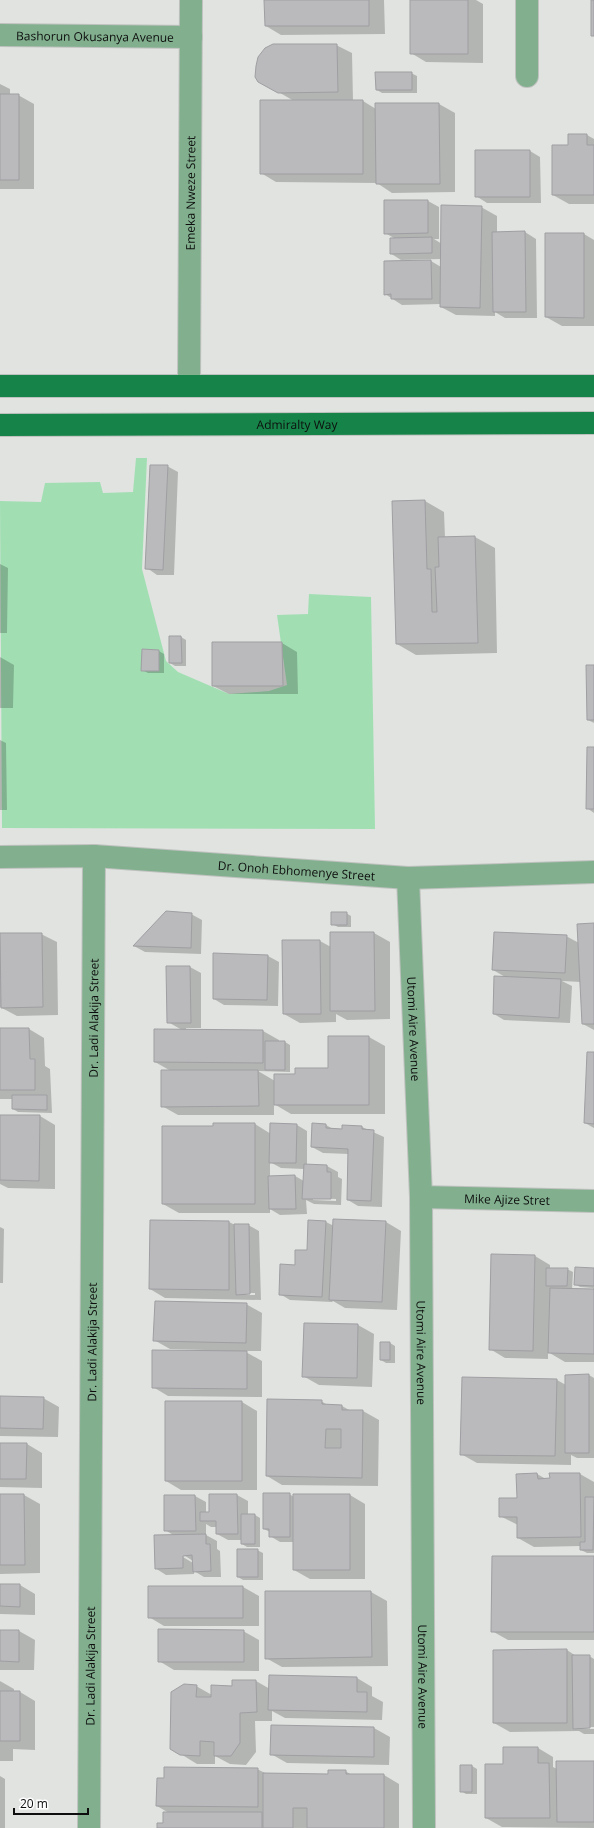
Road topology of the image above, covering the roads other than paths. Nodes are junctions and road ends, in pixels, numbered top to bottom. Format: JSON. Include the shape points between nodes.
{"nodes":[{"id":1,"x":191,"y":0,"type":"edge"},
{"id":2,"x":527,"y":0,"type":"edge"},
{"id":3,"x":0,"y":35,"type":"edge"},
{"id":4,"x":190,"y":37,"type":"junction"},
{"id":5,"x":527,"y":76,"type":"dead end"},
{"id":6,"x":0,"y":386,"type":"edge"},
{"id":7,"x":189,"y":386,"type":"junction"},
{"id":8,"x":594,"y":386,"type":"edge"},
{"id":9,"x":594,"y":423,"type":"edge"},
{"id":10,"x":0,"y":425,"type":"edge"},
{"id":11,"x":94,"y":856,"type":"junction"},
{"id":12,"x":0,"y":857,"type":"edge"},
{"id":13,"x":594,"y":872,"type":"edge"},
{"id":14,"x":408,"y":878,"type":"junction"},
{"id":15,"x":421,"y":1197,"type":"junction"},
{"id":16,"x":594,"y":1201,"type":"edge"},
{"id":17,"x":89,"y":1828,"type":"edge"},
{"id":18,"x":424,"y":1828,"type":"edge"}],
"edges":[{"from":1,"to":4,"type":"street","name":"Emeka Nweze Street"},
{"from":2,"to":5,"type":"street"},
{"from":3,"to":4,"type":"street","name":"Bashorun Okusanya Avenue"},
{"from":4,"to":7,"type":"street","name":"Emeka Nweze Street"},
{"from":6,"to":7,"type":"main road"},
{"from":7,"to":8,"type":"main road"},
{"from":9,"to":10,"type":"main road","name":"Admiralty Way"},
{"from":11,"to":12,"type":"street","name":"Dr. Onoh Ebhomenye Street"},
{"from":11,"to":14,"type":"street","name":"Dr. Onoh Ebhomenye Street"},
{"from":11,"to":17,"type":"street","name":"Dr. Ladi Alakija Street"},
{"from":13,"to":14,"type":"street","name":"Dr. Onoh Ebhomenye Street"},
{"from":14,"to":15,"type":"street","name":"Utomi Aire Avenue"},
{"from":15,"to":16,"type":"street","name":"Mike Ajize Stret"},
{"from":15,"to":18,"type":"street","name":"Utomi Aire Avenue"}]}
